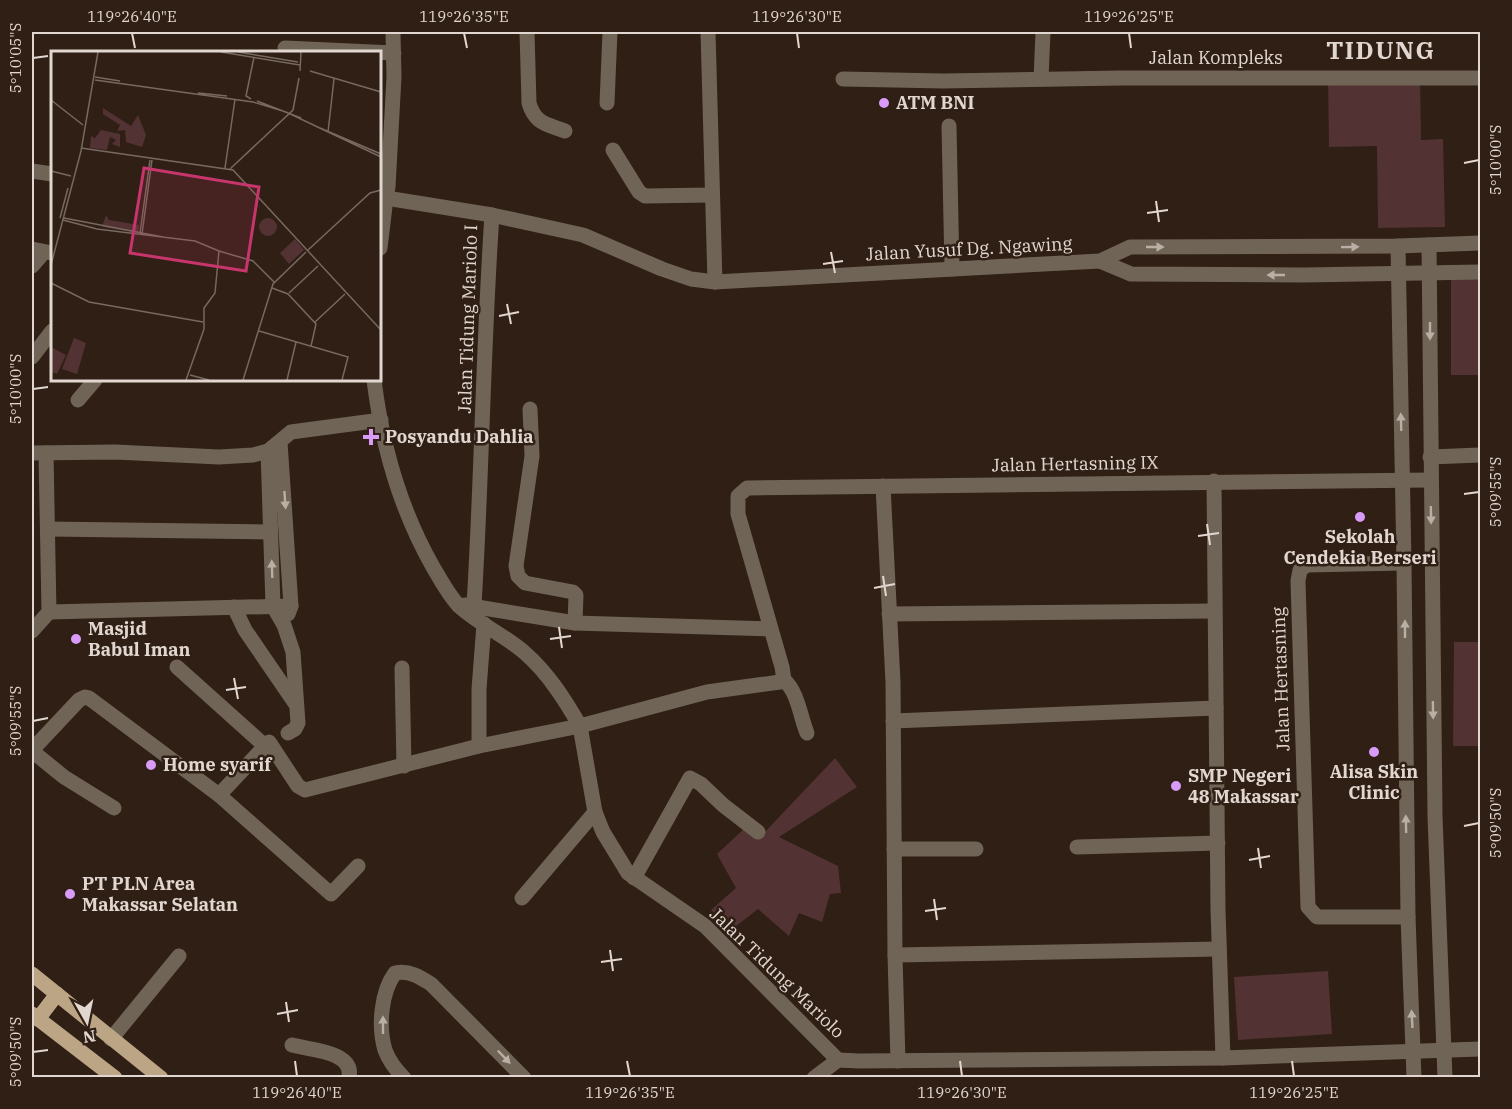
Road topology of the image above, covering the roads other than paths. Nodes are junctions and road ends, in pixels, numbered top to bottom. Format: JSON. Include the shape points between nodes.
{"nodes":[{"id":1,"x":393,"y":32,"type":"edge"},
{"id":2,"x":527,"y":32,"type":"edge"},
{"id":3,"x":610,"y":32,"type":"edge"},
{"id":4,"x":708,"y":32,"type":"edge"},
{"id":5,"x":1043,"y":32,"type":"edge"},
{"id":6,"x":285,"y":48,"type":"dead end"},
{"id":7,"x":350,"y":51,"type":"edge"},
{"id":8,"x":381,"y":52,"type":"edge"},
{"id":9,"x":394,"y":53,"type":"junction"},
{"id":10,"x":1480,"y":78,"type":"edge"},
{"id":11,"x":843,"y":79,"type":"dead end"},
{"id":12,"x":1041,"y":80,"type":"junction"},
{"id":13,"x":607,"y":103,"type":"dead end"},
{"id":14,"x":386,"y":121,"type":"edge"},
{"id":15,"x":949,"y":126,"type":"dead end"},
{"id":16,"x":565,"y":131,"type":"dead end"},
{"id":17,"x":613,"y":150,"type":"dead end"},
{"id":18,"x":32,"y":171,"type":"edge"},
{"id":19,"x":51,"y":174,"type":"edge"},
{"id":20,"x":711,"y":195,"type":"junction"},
{"id":21,"x":383,"y":198,"type":"edge"},
{"id":22,"x":492,"y":215,"type":"junction"},
{"id":23,"x":381,"y":231,"type":"edge"},
{"id":24,"x":1480,"y":243,"type":"edge"},
{"id":25,"x":1429,"y":245,"type":"junction"},
{"id":26,"x":1398,"y":246,"type":"junction"},
{"id":27,"x":1304,"y":247,"type":"junction"},
{"id":28,"x":43,"y":251,"type":"edge"},
{"id":29,"x":1100,"y":261,"type":"junction"},
{"id":30,"x":32,"y":266,"type":"edge"},
{"id":31,"x":951,"y":269,"type":"junction"},
{"id":32,"x":1480,"y":272,"type":"edge"},
{"id":33,"x":1430,"y":273,"type":"junction"},
{"id":34,"x":1304,"y":274,"type":"junction"},
{"id":35,"x":1397,"y":274,"type":"junction"},
{"id":36,"x":715,"y":282,"type":"junction"},
{"id":37,"x":51,"y":332,"type":"edge"},
{"id":38,"x":32,"y":357,"type":"edge"},
{"id":39,"x":94,"y":381,"type":"edge"},
{"id":40,"x":374,"y":381,"type":"edge"},
{"id":41,"x":78,"y":400,"type":"dead end"},
{"id":42,"x":530,"y":409,"type":"dead end"},
{"id":43,"x":381,"y":420,"type":"junction"},
{"id":44,"x":274,"y":446,"type":"junction"},
{"id":45,"x":39,"y":453,"type":"edge"},
{"id":46,"x":1480,"y":455,"type":"edge"},
{"id":47,"x":1430,"y":457,"type":"junction"},
{"id":48,"x":1403,"y":480,"type":"junction"},
{"id":49,"x":1430,"y":480,"type":"junction"},
{"id":50,"x":1214,"y":482,"type":"junction"},
{"id":51,"x":883,"y":486,"type":"junction"},
{"id":52,"x":48,"y":529,"type":"junction"},
{"id":53,"x":270,"y":532,"type":"junction"},
{"id":54,"x":1404,"y":563,"type":"junction"},
{"id":55,"x":457,"y":604,"type":"junction"},
{"id":56,"x":474,"y":605,"type":"junction"},
{"id":57,"x":273,"y":606,"type":"junction"},
{"id":58,"x":291,"y":606,"type":"junction"},
{"id":59,"x":234,"y":607,"type":"junction"},
{"id":60,"x":1214,"y":611,"type":"junction"},
{"id":61,"x":49,"y":612,"type":"junction"},
{"id":62,"x":889,"y":614,"type":"junction"},
{"id":63,"x":574,"y":623,"type":"junction"},
{"id":64,"x":484,"y":624,"type":"junction"},
{"id":65,"x":284,"y":625,"type":"junction"},
{"id":66,"x":770,"y":629,"type":"junction"},
{"id":67,"x":32,"y":631,"type":"edge"},
{"id":68,"x":177,"y":667,"type":"dead end"},
{"id":69,"x":402,"y":668,"type":"dead end"},
{"id":70,"x":784,"y":680,"type":"junction"},
{"id":71,"x":297,"y":705,"type":"junction"},
{"id":72,"x":1216,"y":708,"type":"junction"},
{"id":73,"x":892,"y":721,"type":"junction"},
{"id":74,"x":580,"y":726,"type":"junction"},
{"id":75,"x":288,"y":733,"type":"dead end"},
{"id":76,"x":807,"y":733,"type":"dead end"},
{"id":77,"x":267,"y":743,"type":"junction"},
{"id":78,"x":479,"y":746,"type":"junction"},
{"id":79,"x":32,"y":751,"type":"edge"},
{"id":80,"x":404,"y":766,"type":"junction"},
{"id":81,"x":219,"y":795,"type":"junction"},
{"id":82,"x":114,"y":808,"type":"dead end"},
{"id":83,"x":595,"y":812,"type":"junction"},
{"id":84,"x":758,"y":832,"type":"dead end"},
{"id":85,"x":1218,"y":843,"type":"junction"},
{"id":86,"x":1077,"y":847,"type":"dead end"},
{"id":87,"x":894,"y":849,"type":"junction"},
{"id":88,"x":976,"y":849,"type":"dead end"},
{"id":89,"x":357,"y":866,"type":"dead end"},
{"id":90,"x":634,"y":878,"type":"junction"},
{"id":91,"x":522,"y":898,"type":"dead end"},
{"id":92,"x":1407,"y":917,"type":"junction"},
{"id":93,"x":1219,"y":949,"type":"junction"},
{"id":94,"x":895,"y":955,"type":"junction"},
{"id":95,"x":179,"y":956,"type":"dead end"},
{"id":96,"x":32,"y":974,"type":"edge"},
{"id":97,"x":57,"y":994,"type":"junction"},
{"id":98,"x":35,"y":1016,"type":"edge"},
{"id":99,"x":111,"y":1039,"type":"junction"},
{"id":100,"x":292,"y":1046,"type":"dead end"},
{"id":101,"x":1444,"y":1049,"type":"junction"},
{"id":102,"x":1480,"y":1049,"type":"edge"},
{"id":103,"x":1413,"y":1050,"type":"junction"},
{"id":104,"x":1223,"y":1058,"type":"junction"},
{"id":105,"x":838,"y":1060,"type":"junction"},
{"id":106,"x":898,"y":1061,"type":"junction"},
{"id":107,"x":115,"y":1077,"type":"edge"},
{"id":108,"x":161,"y":1077,"type":"edge"},
{"id":109,"x":349,"y":1077,"type":"edge"},
{"id":110,"x":404,"y":1077,"type":"edge"},
{"id":111,"x":524,"y":1077,"type":"edge"},
{"id":112,"x":814,"y":1077,"type":"edge"},
{"id":113,"x":1414,"y":1077,"type":"edge"},
{"id":114,"x":1444,"y":1077,"type":"edge"}],
"edges":[{"from":1,"to":9,"type":"street"},
{"from":2,"to":16,"type":"street","via":[[532,114]]},
{"from":3,"to":13,"type":"street"},
{"from":4,"to":20,"type":"street"},
{"from":5,"to":12,"type":"street"},
{"from":6,"to":7,"type":"street"},
{"from":8,"to":9,"type":"street"},
{"from":9,"to":14,"type":"street"},
{"from":10,"to":12,"type":"street","name":"Jalan Kompleks"},
{"from":11,"to":12,"type":"street","name":"Jalan Kompleks"},
{"from":14,"to":21,"type":"street"},
{"from":15,"to":31,"type":"street"},
{"from":17,"to":20,"type":"street","via":[[645,196]]},
{"from":18,"to":19,"type":"street"},
{"from":20,"to":36,"type":"street"},
{"from":21,"to":22,"type":"street","name":"Jalan Yusuf Dg. Ngawing"},
{"from":21,"to":23,"type":"street"},
{"from":22,"to":36,"type":"street","name":"Jalan Yusuf Dg. Ngawing","via":[[582,235],[662,269]]},
{"from":22,"to":56,"type":"street","name":"Jalan Tidung Mariolo I"},
{"from":24,"to":25,"type":"street","name":"Jalan Yusuf Dg. Ngawing"},
{"from":25,"to":26,"type":"street","name":"Jalan Yusuf Dg. Ngawing"},
{"from":25,"to":33,"type":"street"},
{"from":27,"to":26,"type":"street","name":"Jalan Yusuf Dg. Ngawing","one_way":true},
{"from":26,"to":35,"type":"street"},
{"from":29,"to":27,"type":"street","name":"Jalan Yusuf Dg. Ngawing","one_way":true,"via":[[1130,247]]},
{"from":27,"to":34,"type":"street"},
{"from":28,"to":30,"type":"street"},
{"from":29,"to":31,"type":"street","name":"Jalan Yusuf Dg. Ngawing"},
{"from":34,"to":29,"type":"street","name":"Jalan Yusuf Dg. Ngawing","one_way":true,"via":[[1131,274]]},
{"from":31,"to":36,"type":"street","name":"Jalan Yusuf Dg. Ngawing"},
{"from":32,"to":33,"type":"street","name":"Jalan Yusuf Dg. Ngawing"},
{"from":33,"to":35,"type":"street","name":"Jalan Yusuf Dg. Ngawing"},
{"from":33,"to":47,"type":"street","one_way":true},
{"from":34,"to":35,"type":"street","name":"Jalan Yusuf Dg. Ngawing"},
{"from":48,"to":35,"type":"street","one_way":true},
{"from":37,"to":38,"type":"street"},
{"from":39,"to":41,"type":"street"},
{"from":40,"to":43,"type":"street","name":"Jalan Tidung Mariolo"},
{"from":42,"to":63,"type":"street","via":[[532,456],[516,566],[518,576],[525,583],[573,592]]},
{"from":43,"to":44,"type":"street","via":[[291,432]]},
{"from":43,"to":55,"type":"street","name":"Jalan Tidung Mariolo","via":[[393,476],[408,517],[441,582]]},
{"from":44,"to":45,"type":"street","via":[[253,455],[219,457]]},
{"from":44,"to":53,"type":"street"},
{"from":44,"to":58,"type":"street","one_way":true},
{"from":45,"to":52,"type":"street"},
{"from":46,"to":47,"type":"street"},
{"from":47,"to":49,"type":"street"},
{"from":48,"to":49,"type":"street","name":"Jalan Hertasning IX"},
{"from":48,"to":50,"type":"street","name":"Jalan Hertasning IX"},
{"from":48,"to":54,"type":"street"},
{"from":49,"to":101,"type":"street","one_way":true},
{"from":50,"to":51,"type":"street","name":"Jalan Hertasning IX"},
{"from":50,"to":60,"type":"street"},
{"from":51,"to":62,"type":"street"},
{"from":51,"to":66,"type":"street","name":"Jalan Hertasning IX","via":[[747,488],[738,496],[738,514]]},
{"from":52,"to":53,"type":"street"},
{"from":52,"to":61,"type":"street"},
{"from":57,"to":53,"type":"street","one_way":true},
{"from":92,"to":54,"type":"street","one_way":true},
{"from":54,"to":92,"type":"street","name":"Jalan Hertasning","via":[[1307,565],[1300,570],[1298,581],[1308,907],[1317,917]]},
{"from":55,"to":56,"type":"street"},
{"from":55,"to":64,"type":"street","name":"Jalan Tidung Mariolo"},
{"from":56,"to":63,"type":"street"},
{"from":57,"to":58,"type":"street"},
{"from":57,"to":59,"type":"street"},
{"from":57,"to":65,"type":"street"},
{"from":58,"to":65,"type":"street"},
{"from":59,"to":61,"type":"street"},
{"from":59,"to":71,"type":"street","via":[[245,630]]},
{"from":60,"to":62,"type":"street"},
{"from":60,"to":72,"type":"street"},
{"from":61,"to":67,"type":"street"},
{"from":62,"to":73,"type":"street"},
{"from":63,"to":66,"type":"street"},
{"from":64,"to":74,"type":"street","name":"Jalan Tidung Mariolo","via":[[525,652]]},
{"from":64,"to":78,"type":"street"},
{"from":65,"to":71,"type":"street","via":[[293,652]]},
{"from":66,"to":70,"type":"street"},
{"from":68,"to":77,"type":"street"},
{"from":69,"to":80,"type":"street"},
{"from":70,"to":74,"type":"street","via":[[707,692]]},
{"from":70,"to":76,"type":"street","via":[[790,686]]},
{"from":71,"to":75,"type":"street","via":[[298,723]]},
{"from":72,"to":73,"type":"street"},
{"from":72,"to":85,"type":"street"},
{"from":73,"to":87,"type":"street"},
{"from":74,"to":78,"type":"street"},
{"from":74,"to":83,"type":"street","name":"Jalan Tidung Mariolo"},
{"from":77,"to":80,"type":"street","via":[[301,789]]},
{"from":77,"to":81,"type":"street"},
{"from":78,"to":80,"type":"street"},
{"from":79,"to":81,"type":"street","via":[[79,700],[89,698]]},
{"from":79,"to":82,"type":"street","via":[[64,777]]},
{"from":81,"to":89,"type":"street","via":[[331,894]]},
{"from":83,"to":90,"type":"street","name":"Jalan Tidung Mariolo","via":[[614,852]]},
{"from":83,"to":91,"type":"street"},
{"from":84,"to":90,"type":"street","via":[[690,778]]},
{"from":85,"to":86,"type":"street"},
{"from":85,"to":93,"type":"street"},
{"from":87,"to":88,"type":"street"},
{"from":87,"to":94,"type":"street"},
{"from":90,"to":105,"type":"street","name":"Jalan Tidung Mariolo","via":[[705,926]]},
{"from":103,"to":92,"type":"street","one_way":true},
{"from":93,"to":94,"type":"street"},
{"from":93,"to":104,"type":"street"},
{"from":94,"to":106,"type":"street"},
{"from":95,"to":99,"type":"street"},
{"from":96,"to":97,"type":"main road"},
{"from":97,"to":98,"type":"main road"},
{"from":97,"to":99,"type":"main road"},
{"from":98,"to":107,"type":"main road"},
{"from":99,"to":108,"type":"main road"},
{"from":100,"to":109,"type":"street","via":[[338,1056],[350,1067]]},
{"from":101,"to":102,"type":"street"},
{"from":101,"to":103,"type":"street"},
{"from":101,"to":114,"type":"street"},
{"from":103,"to":104,"type":"street"},
{"from":103,"to":113,"type":"street"},
{"from":104,"to":106,"type":"street"},
{"from":105,"to":106,"type":"street"},
{"from":105,"to":112,"type":"street"},
{"from":110,"to":111,"type":"street","one_way":true,"via":[[388,1057],[382,1026],[385,993],[395,973],[403,971],[431,984]]}]}
